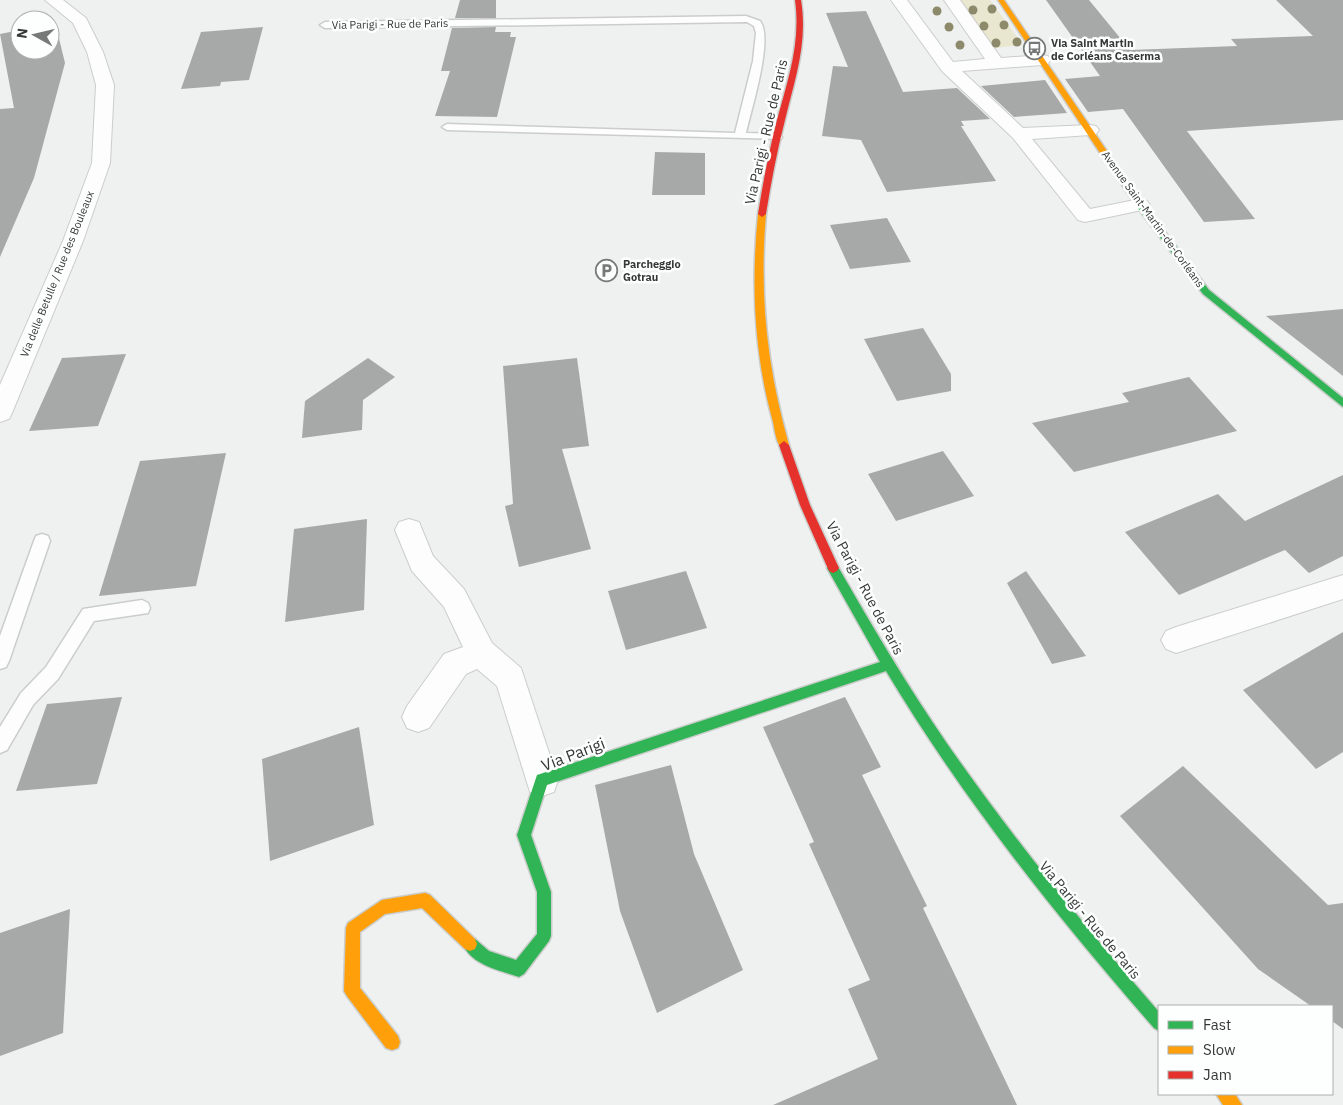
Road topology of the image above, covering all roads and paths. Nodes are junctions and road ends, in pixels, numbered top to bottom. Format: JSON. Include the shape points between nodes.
{"nodes":[{"id":1,"x":53,"y":0,"type":"edge"},
{"id":2,"x":798,"y":0,"type":"edge"},
{"id":3,"x":899,"y":0,"type":"edge"},
{"id":4,"x":952,"y":0,"type":"edge"},
{"id":5,"x":1002,"y":0,"type":"edge"},
{"id":6,"x":326,"y":25,"type":"dead end"},
{"id":7,"x":1042,"y":60,"type":"junction"},
{"id":8,"x":997,"y":64,"type":"junction"},
{"id":9,"x":952,"y":72,"type":"junction"},
{"id":10,"x":447,"y":127,"type":"dead end"},
{"id":11,"x":1090,"y":130,"type":"junction"},
{"id":12,"x":1019,"y":134,"type":"junction"},
{"id":13,"x":740,"y":136,"type":"junction"},
{"id":14,"x":777,"y":137,"type":"junction"},
{"id":15,"x":1140,"y":205,"type":"junction"},
{"id":16,"x":1343,"y":403,"type":"edge"},
{"id":17,"x":0,"y":413,"type":"edge"},
{"id":18,"x":409,"y":530,"type":"dead end"},
{"id":19,"x":42,"y":541,"type":"dead end"},
{"id":20,"x":1343,"y":587,"type":"edge"},
{"id":21,"x":142,"y":608,"type":"dead end"},
{"id":22,"x":1176,"y":640,"type":"dead end"},
{"id":23,"x":481,"y":654,"type":"junction"},
{"id":24,"x":0,"y":661,"type":"edge"},
{"id":25,"x":888,"y":665,"type":"junction"},
{"id":26,"x":418,"y":717,"type":"dead end"},
{"id":27,"x":0,"y":744,"type":"edge"},
{"id":28,"x":542,"y":780,"type":"junction"},
{"id":29,"x":1158,"y":1022,"type":"edge"},
{"id":30,"x":392,"y":1042,"type":"dead end"},
{"id":31,"x":1225,"y":1095,"type":"edge"},
{"id":32,"x":1234,"y":1105,"type":"edge"}],
"edges":[{"from":1,"to":17,"type":"street","name":"Via delle Betulle / Rue des Bouleaux","via":[[80,21],[95,52],[105,85],[100,163],[73,241]]},
{"from":2,"to":14,"type":"street","name":"Via Parigi - Rue de Paris","via":[[802,13],[798,58]]},
{"from":3,"to":9,"type":"street"},
{"from":4,"to":8,"type":"street"},
{"from":5,"to":7,"type":"street","name":"Avenue Saint-Martin-de-Corléans"},
{"from":6,"to":13,"type":"lane","name":"Via Parigi - Rue de Paris","via":[[754,21],[760,27],[761,36]]},
{"from":7,"to":8,"type":"street"},
{"from":7,"to":11,"type":"street","name":"Avenue Saint-Martin-de-Corléans"},
{"from":8,"to":9,"type":"street"},
{"from":9,"to":12,"type":"street"},
{"from":10,"to":13,"type":"lane"},
{"from":11,"to":12,"type":"street"},
{"from":11,"to":15,"type":"street","name":"Avenue Saint-Martin-de-Corléans"},
{"from":12,"to":15,"type":"street","via":[[1085,216]]},
{"from":13,"to":14,"type":"lane"},
{"from":14,"to":25,"type":"street","name":"Via Parigi - Rue de Paris","via":[[758,245],[757,304],[768,385],[784,448],[803,501],[827,556]]},
{"from":15,"to":16,"type":"street","name":"Avenue Saint-Martin-de-Corléans","via":[[1206,292]]},
{"from":18,"to":23,"type":"street","via":[[422,564],[454,598]]},
{"from":19,"to":24,"type":"lane"},
{"from":20,"to":22,"type":"street"},
{"from":21,"to":27,"type":"lane","via":[[89,614],[52,673],[27,699]]},
{"from":23,"to":26,"type":"street","via":[[455,664]]},
{"from":23,"to":28,"type":"street","via":[[510,678]]},
{"from":25,"to":28,"type":"street","name":"Via Parigi"},
{"from":25,"to":29,"type":"street","name":"Via Parigi - Rue de Paris","via":[[948,761],[1023,862]]},
{"from":28,"to":30,"type":"street","name":"Via Parigi","via":[[524,835],[544,892],[544,936],[519,969],[484,957],[425,900],[382,907],[353,928],[352,991]]},
{"from":31,"to":32,"type":"street"}]}
